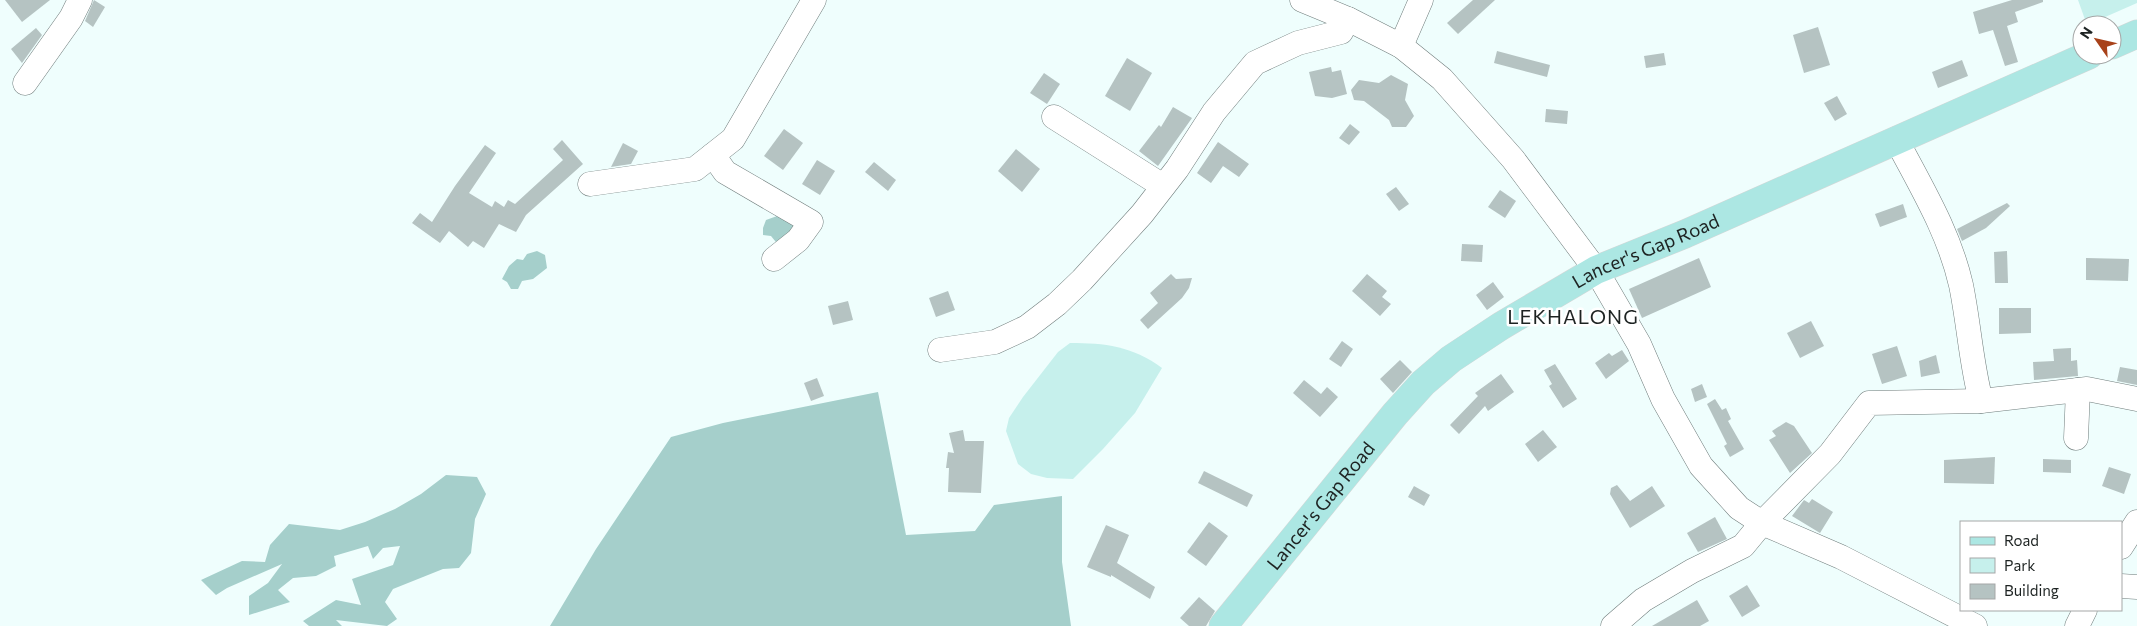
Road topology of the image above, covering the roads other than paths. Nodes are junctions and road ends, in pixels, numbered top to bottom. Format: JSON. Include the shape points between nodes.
{"nodes":[{"id":1,"x":80,"y":0,"type":"edge"},
{"id":2,"x":814,"y":0,"type":"edge"},
{"id":3,"x":1302,"y":0,"type":"edge"},
{"id":4,"x":1421,"y":0,"type":"edge"},
{"id":5,"x":1348,"y":19,"type":"junction"},
{"id":6,"x":2137,"y":34,"type":"edge"},
{"id":7,"x":2122,"y":41,"type":"edge"},
{"id":8,"x":1401,"y":46,"type":"junction"},
{"id":9,"x":2072,"y":62,"type":"edge"},
{"id":10,"x":25,"y":83,"type":"dead end"},
{"id":11,"x":1054,"y":118,"type":"dead end"},
{"id":12,"x":1896,"y":139,"type":"junction"},
{"id":13,"x":713,"y":155,"type":"junction"},
{"id":14,"x":590,"y":184,"type":"dead end"},
{"id":15,"x":1164,"y":186,"type":"junction"},
{"id":16,"x":774,"y":259,"type":"dead end"},
{"id":17,"x":1596,"y":270,"type":"junction"},
{"id":18,"x":940,"y":350,"type":"dead end"},
{"id":19,"x":2078,"y":390,"type":"junction"},
{"id":20,"x":2137,"y":399,"type":"edge"},
{"id":21,"x":1981,"y":401,"type":"junction"},
{"id":22,"x":2076,"y":438,"type":"dead end"},
{"id":23,"x":2137,"y":522,"type":"edge"},
{"id":24,"x":1762,"y":523,"type":"junction"},
{"id":25,"x":2122,"y":545,"type":"edge"},
{"id":26,"x":2122,"y":586,"type":"edge"},
{"id":27,"x":2137,"y":587,"type":"edge"},
{"id":28,"x":2084,"y":611,"type":"edge"},
{"id":29,"x":1223,"y":626,"type":"edge"},
{"id":30,"x":1613,"y":626,"type":"edge"},
{"id":31,"x":1974,"y":626,"type":"edge"},
{"id":32,"x":2077,"y":626,"type":"edge"}],
"edges":[{"from":1,"to":10,"type":"street"},
{"from":2,"to":13,"type":"street","via":[[733,139]]},
{"from":3,"to":5,"type":"street"},
{"from":4,"to":8,"type":"street"},
{"from":5,"to":8,"type":"street"},
{"from":5,"to":15,"type":"street","via":[[1341,32],[1298,43],[1255,63],[1214,112]]},
{"from":6,"to":7,"type":"main road"},
{"from":8,"to":17,"type":"street","via":[[1442,79],[1514,158]]},
{"from":9,"to":12,"type":"main road","name":"Lancer's Gap Road"},
{"from":11,"to":15,"type":"street"},
{"from":12,"to":17,"type":"main road","name":"Lancer's Gap Road","via":[[1685,234]]},
{"from":12,"to":21,"type":"street","via":[[1944,230],[1961,285],[1973,371]]},
{"from":13,"to":14,"type":"street","via":[[695,169]]},
{"from":13,"to":16,"type":"street","via":[[726,172],[811,222],[798,240]]},
{"from":15,"to":18,"type":"street","via":[[1082,280],[1027,327],[995,342]]},
{"from":17,"to":24,"type":"street","via":[[1640,344],[1663,399],[1701,466],[1739,508]]},
{"from":17,"to":29,"type":"main road","name":"Lancer's Gap Road","via":[[1501,326],[1451,359],[1423,383]]},
{"from":19,"to":20,"type":"street"},
{"from":19,"to":21,"type":"street"},
{"from":19,"to":22,"type":"street"},
{"from":21,"to":24,"type":"street","via":[[1869,403],[1830,454]]},
{"from":23,"to":25,"type":"street"},
{"from":24,"to":30,"type":"street","via":[[1743,546],[1692,570],[1652,594]]},
{"from":24,"to":31,"type":"street","via":[[1841,557]]},
{"from":26,"to":27,"type":"street"},
{"from":28,"to":32,"type":"street"}]}
